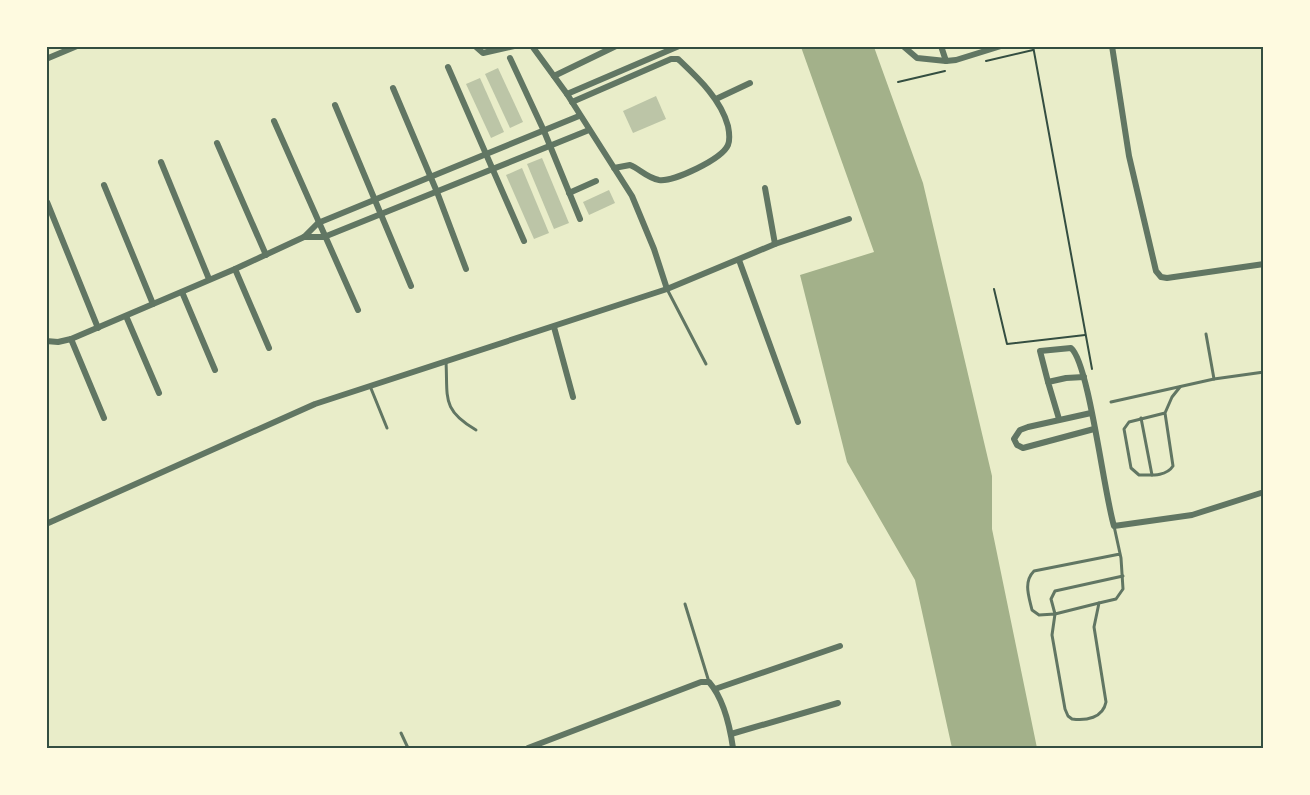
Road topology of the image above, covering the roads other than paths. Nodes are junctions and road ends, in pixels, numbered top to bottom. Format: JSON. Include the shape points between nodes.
{"nodes":[{"id":1,"x":77,"y":46,"type":"edge"},
{"id":2,"x":514,"y":46,"type":"edge"},
{"id":3,"x":532,"y":46,"type":"edge"},
{"id":4,"x":616,"y":46,"type":"edge"},
{"id":5,"x":679,"y":46,"type":"edge"},
{"id":6,"x":903,"y":46,"type":"edge"},
{"id":7,"x":941,"y":46,"type":"edge"},
{"id":8,"x":1001,"y":46,"type":"edge"},
{"id":9,"x":1112,"y":46,"type":"edge"},
{"id":10,"x":476,"y":48,"type":"edge"},
{"id":11,"x":510,"y":58,"type":"dead end"},
{"id":12,"x":46,"y":59,"type":"edge"},
{"id":13,"x":946,"y":61,"type":"junction"},
{"id":14,"x":448,"y":67,"type":"dead end"},
{"id":15,"x":554,"y":76,"type":"junction"},
{"id":16,"x":750,"y":83,"type":"dead end"},
{"id":17,"x":393,"y":88,"type":"dead end"},
{"id":18,"x":567,"y":94,"type":"junction"},
{"id":19,"x":716,"y":99,"type":"junction"},
{"id":20,"x":572,"y":102,"type":"junction"},
{"id":21,"x":335,"y":105,"type":"dead end"},
{"id":22,"x":579,"y":116,"type":"junction"},
{"id":23,"x":274,"y":121,"type":"dead end"},
{"id":24,"x":589,"y":130,"type":"junction"},
{"id":25,"x":544,"y":131,"type":"junction"},
{"id":26,"x":217,"y":143,"type":"dead end"},
{"id":27,"x":550,"y":146,"type":"junction"},
{"id":28,"x":486,"y":154,"type":"junction"},
{"id":29,"x":161,"y":162,"type":"dead end"},
{"id":30,"x":614,"y":168,"type":"junction"},
{"id":31,"x":493,"y":170,"type":"junction"},
{"id":32,"x":429,"y":176,"type":"junction"},
{"id":33,"x":596,"y":181,"type":"dead end"},
{"id":34,"x":104,"y":185,"type":"dead end"},
{"id":35,"x":765,"y":188,"type":"dead end"},
{"id":36,"x":436,"y":192,"type":"junction"},
{"id":37,"x":569,"y":193,"type":"junction"},
{"id":38,"x":373,"y":199,"type":"junction"},
{"id":39,"x":47,"y":202,"type":"edge"},
{"id":40,"x":379,"y":214,"type":"junction"},
{"id":41,"x":580,"y":219,"type":"dead end"},
{"id":42,"x":849,"y":219,"type":"dead end"},
{"id":43,"x":318,"y":223,"type":"junction"},
{"id":44,"x":304,"y":237,"type":"junction"},
{"id":45,"x":324,"y":237,"type":"junction"},
{"id":46,"x":524,"y":241,"type":"dead end"},
{"id":47,"x":775,"y":244,"type":"junction"},
{"id":48,"x":266,"y":255,"type":"junction"},
{"id":49,"x":739,"y":260,"type":"junction"},
{"id":50,"x":1263,"y":264,"type":"edge"},
{"id":51,"x":465,"y":268,"type":"dead end"},
{"id":52,"x":235,"y":269,"type":"junction"},
{"id":53,"x":209,"y":279,"type":"junction"},
{"id":54,"x":411,"y":286,"type":"dead end"},
{"id":55,"x":667,"y":290,"type":"junction"},
{"id":56,"x":182,"y":292,"type":"junction"},
{"id":57,"x":153,"y":304,"type":"junction"},
{"id":58,"x":357,"y":310,"type":"dead end"},
{"id":59,"x":126,"y":316,"type":"junction"},
{"id":60,"x":554,"y":327,"type":"junction"},
{"id":61,"x":98,"y":328,"type":"junction"},
{"id":62,"x":1206,"y":334,"type":"dead end"},
{"id":63,"x":72,"y":339,"type":"junction"},
{"id":64,"x":46,"y":341,"type":"edge"},
{"id":65,"x":269,"y":348,"type":"dead end"},
{"id":66,"x":446,"y":362,"type":"junction"},
{"id":67,"x":706,"y":364,"type":"dead end"},
{"id":68,"x":215,"y":370,"type":"dead end"},
{"id":69,"x":1263,"y":372,"type":"edge"},
{"id":70,"x":1084,"y":377,"type":"junction"},
{"id":71,"x":1214,"y":379,"type":"junction"},
{"id":72,"x":1048,"y":382,"type":"junction"},
{"id":73,"x":369,"y":386,"type":"junction"},
{"id":74,"x":1180,"y":387,"type":"junction"},
{"id":75,"x":159,"y":393,"type":"dead end"},
{"id":76,"x":573,"y":397,"type":"dead end"},
{"id":77,"x":1112,"y":402,"type":"dead end"},
{"id":78,"x":1091,"y":413,"type":"junction"},
{"id":79,"x":1165,"y":413,"type":"junction"},
{"id":80,"x":104,"y":418,"type":"dead end"},
{"id":81,"x":1141,"y":418,"type":"junction"},
{"id":82,"x":1059,"y":419,"type":"junction"},
{"id":83,"x":798,"y":422,"type":"dead end"},
{"id":84,"x":387,"y":428,"type":"dead end"},
{"id":85,"x":1094,"y":429,"type":"junction"},
{"id":86,"x":476,"y":430,"type":"dead end"},
{"id":87,"x":1152,"y":475,"type":"junction"},
{"id":88,"x":1263,"y":492,"type":"edge"},
{"id":89,"x":46,"y":524,"type":"edge"},
{"id":90,"x":1114,"y":526,"type":"junction"},
{"id":91,"x":1120,"y":554,"type":"junction"},
{"id":92,"x":1123,"y":576,"type":"junction"},
{"id":93,"x":1099,"y":603,"type":"junction"},
{"id":94,"x":685,"y":604,"type":"dead end"},
{"id":95,"x":1055,"y":614,"type":"junction"},
{"id":96,"x":840,"y":646,"type":"dead end"},
{"id":97,"x":709,"y":682,"type":"junction"},
{"id":98,"x":715,"y":689,"type":"junction"},
{"id":99,"x":838,"y":703,"type":"dead end"},
{"id":100,"x":401,"y":733,"type":"dead end"},
{"id":101,"x":731,"y":734,"type":"junction"},
{"id":102,"x":408,"y":748,"type":"edge"},
{"id":103,"x":528,"y":748,"type":"edge"},
{"id":104,"x":733,"y":748,"type":"edge"}],
"edges":[{"from":1,"to":12,"type":"street"},
{"from":2,"to":10,"type":"street","via":[[490,53]]},
{"from":3,"to":15,"type":"street"},
{"from":4,"to":15,"type":"street"},
{"from":5,"to":18,"type":"street"},
{"from":6,"to":13,"type":"street","via":[[917,58]]},
{"from":7,"to":13,"type":"street"},
{"from":8,"to":13,"type":"street"},
{"from":9,"to":50,"type":"street","via":[[1129,156],[1156,271],[1167,278]]},
{"from":11,"to":25,"type":"street"},
{"from":14,"to":28,"type":"street"},
{"from":15,"to":18,"type":"street"},
{"from":16,"to":19,"type":"street"},
{"from":17,"to":32,"type":"street"},
{"from":18,"to":20,"type":"street"},
{"from":19,"to":20,"type":"street","via":[[678,59],[671,59]]},
{"from":19,"to":30,"type":"street","via":[[729,133],[728,145],[716,157],[660,180],[630,165]]},
{"from":20,"to":22,"type":"street"},
{"from":21,"to":38,"type":"street"},
{"from":22,"to":24,"type":"street"},
{"from":22,"to":25,"type":"street"},
{"from":23,"to":43,"type":"street"},
{"from":24,"to":27,"type":"street"},
{"from":24,"to":30,"type":"street"},
{"from":25,"to":27,"type":"street"},
{"from":25,"to":28,"type":"street"},
{"from":26,"to":48,"type":"street"},
{"from":27,"to":31,"type":"street"},
{"from":27,"to":37,"type":"street"},
{"from":28,"to":31,"type":"street"},
{"from":28,"to":32,"type":"street"},
{"from":29,"to":53,"type":"street"},
{"from":30,"to":55,"type":"street","via":[[641,215]]},
{"from":31,"to":36,"type":"street"},
{"from":31,"to":46,"type":"street"},
{"from":32,"to":36,"type":"street"},
{"from":32,"to":38,"type":"street"},
{"from":33,"to":37,"type":"street"},
{"from":34,"to":57,"type":"street"},
{"from":35,"to":47,"type":"street"},
{"from":36,"to":40,"type":"street"},
{"from":36,"to":51,"type":"street"},
{"from":37,"to":41,"type":"street"},
{"from":38,"to":40,"type":"street"},
{"from":38,"to":43,"type":"street"},
{"from":39,"to":61,"type":"street"},
{"from":40,"to":45,"type":"street"},
{"from":40,"to":54,"type":"street"},
{"from":42,"to":47,"type":"street"},
{"from":43,"to":44,"type":"street"},
{"from":43,"to":45,"type":"street"},
{"from":44,"to":45,"type":"street"},
{"from":44,"to":48,"type":"street"},
{"from":45,"to":58,"type":"street"},
{"from":47,"to":49,"type":"street"},
{"from":48,"to":52,"type":"street"},
{"from":49,"to":55,"type":"street"},
{"from":49,"to":83,"type":"street"},
{"from":52,"to":53,"type":"street"},
{"from":52,"to":65,"type":"street"},
{"from":53,"to":56,"type":"street"},
{"from":55,"to":60,"type":"street"},
{"from":55,"to":67,"type":"lane"},
{"from":56,"to":57,"type":"street"},
{"from":56,"to":68,"type":"street"},
{"from":57,"to":59,"type":"street"},
{"from":59,"to":61,"type":"street"},
{"from":59,"to":75,"type":"street"},
{"from":60,"to":66,"type":"street"},
{"from":60,"to":76,"type":"street"},
{"from":61,"to":63,"type":"street"},
{"from":62,"to":71,"type":"lane"},
{"from":63,"to":64,"type":"street"},
{"from":63,"to":80,"type":"street"},
{"from":66,"to":73,"type":"street"},
{"from":66,"to":86,"type":"lane","via":[[450,409]]},
{"from":69,"to":71,"type":"lane"},
{"from":70,"to":72,"type":"street"},
{"from":70,"to":72,"type":"street","via":[[1076,352],[1065,347],[1040,351]]},
{"from":70,"to":78,"type":"street"},
{"from":71,"to":74,"type":"lane"},
{"from":72,"to":82,"type":"street"},
{"from":73,"to":84,"type":"lane"},
{"from":73,"to":89,"type":"street","via":[[315,404]]},
{"from":74,"to":77,"type":"lane"},
{"from":74,"to":79,"type":"lane"},
{"from":78,"to":82,"type":"street"},
{"from":78,"to":85,"type":"street"},
{"from":79,"to":81,"type":"lane"},
{"from":79,"to":87,"type":"lane","via":[[1173,466],[1168,472]]},
{"from":81,"to":87,"type":"lane"},
{"from":81,"to":87,"type":"lane","via":[[1129,422],[1124,429],[1131,468],[1139,475]]},
{"from":82,"to":85,"type":"street","via":[[1020,430],[1014,440],[1017,446],[1023,448]]},
{"from":85,"to":90,"type":"street"},
{"from":88,"to":90,"type":"street","via":[[1192,515]]},
{"from":90,"to":91,"type":"lane"},
{"from":91,"to":92,"type":"lane"},
{"from":91,"to":95,"type":"lane","via":[[1034,571],[1027,581],[1032,610],[1039,615]]},
{"from":92,"to":93,"type":"lane","via":[[1120,595]]},
{"from":92,"to":95,"type":"lane","via":[[1055,591],[1051,599]]},
{"from":93,"to":95,"type":"lane"},
{"from":93,"to":95,"type":"lane","via":[[1094,627],[1106,702],[1096,716],[1072,719],[1065,708],[1052,635]]},
{"from":94,"to":97,"type":"lane"},
{"from":96,"to":98,"type":"street"},
{"from":97,"to":98,"type":"street"},
{"from":97,"to":103,"type":"street"},
{"from":98,"to":101,"type":"street"},
{"from":99,"to":101,"type":"street"},
{"from":100,"to":102,"type":"lane"},
{"from":101,"to":104,"type":"street"}]}
